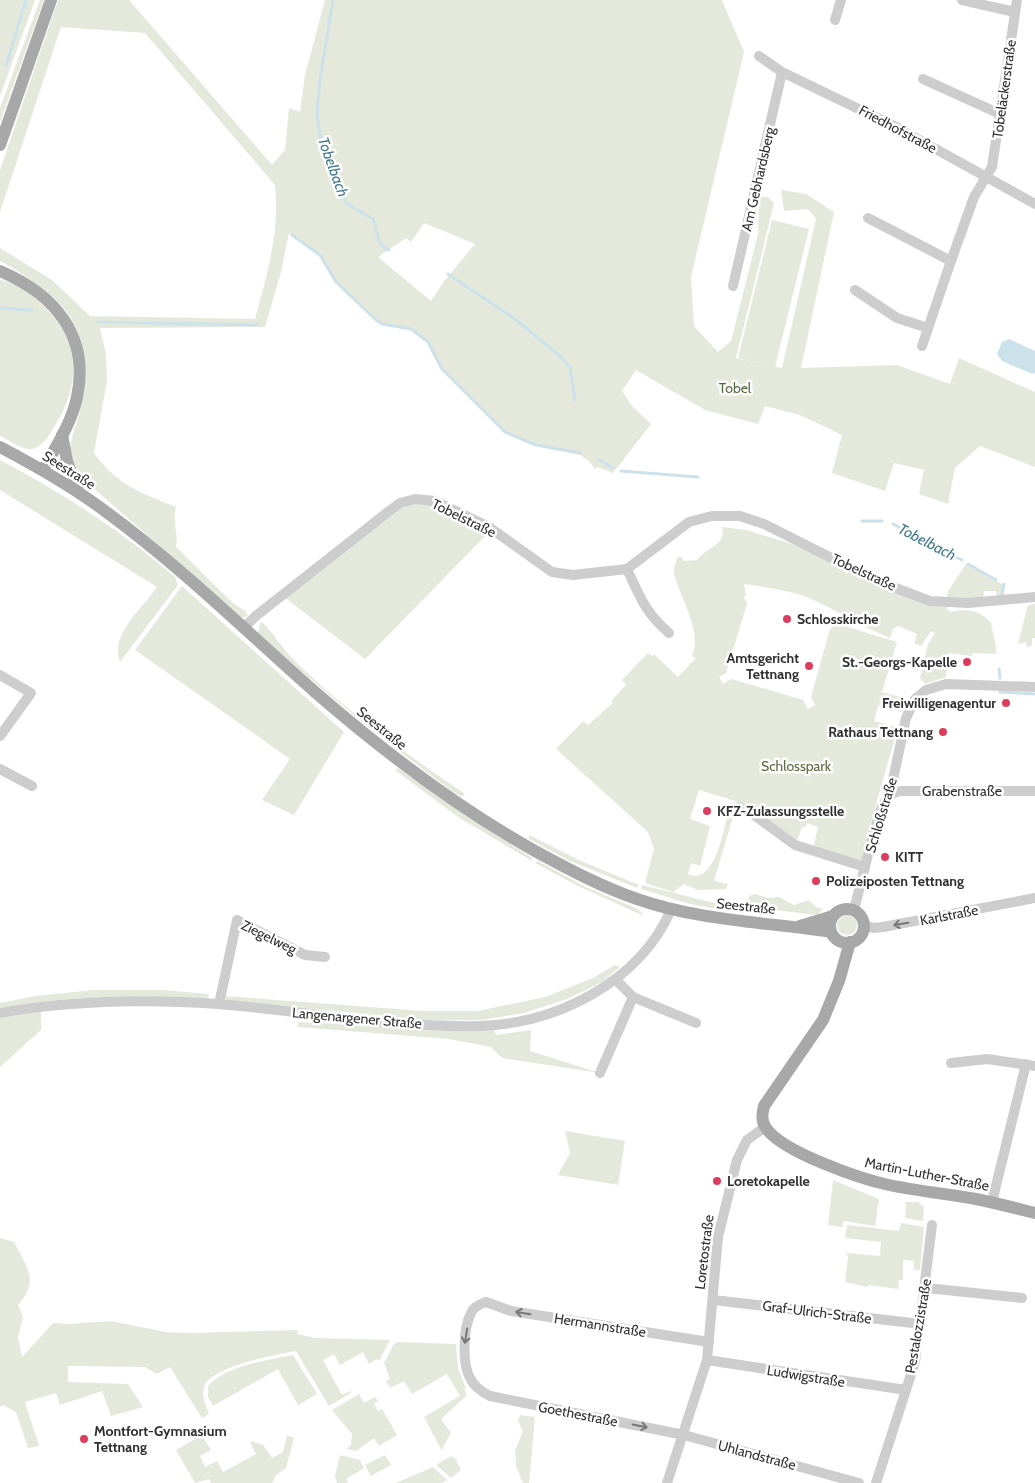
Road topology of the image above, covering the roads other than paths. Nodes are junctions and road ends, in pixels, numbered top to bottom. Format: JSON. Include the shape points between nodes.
{"nodes":[{"id":1,"x":51,"y":0,"type":"edge"},
{"id":2,"x":841,"y":0,"type":"edge"},
{"id":3,"x":962,"y":0,"type":"edge"},
{"id":4,"x":1017,"y":0,"type":"edge"},
{"id":5,"x":1015,"y":12,"type":"junction"},
{"id":6,"x":835,"y":20,"type":"dead end"},
{"id":7,"x":760,"y":56,"type":"dead end"},
{"id":8,"x":782,"y":72,"type":"junction"},
{"id":9,"x":923,"y":79,"type":"dead end"},
{"id":10,"x":1000,"y":114,"type":"junction"},
{"id":11,"x":0,"y":145,"type":"edge"},
{"id":12,"x":986,"y":177,"type":"junction"},
{"id":13,"x":1035,"y":204,"type":"edge"},
{"id":14,"x":868,"y":218,"type":"dead end"},
{"id":15,"x":951,"y":261,"type":"junction"},
{"id":16,"x":2,"y":273,"type":"edge"},
{"id":17,"x":733,"y":286,"type":"dead end"},
{"id":18,"x":855,"y":290,"type":"dead end"},
{"id":19,"x":928,"y":328,"type":"junction"},
{"id":20,"x":922,"y":346,"type":"dead end"},
{"id":21,"x":62,"y":435,"type":"junction"},
{"id":22,"x":0,"y":447,"type":"edge"},
{"id":23,"x":43,"y":470,"type":"junction"},
{"id":24,"x":79,"y":493,"type":"junction"},
{"id":25,"x":627,"y":569,"type":"junction"},
{"id":26,"x":1035,"y":597,"type":"edge"},
{"id":27,"x":244,"y":628,"type":"junction"},
{"id":28,"x":669,"y":633,"type":"dead end"},
{"id":29,"x":0,"y":675,"type":"edge"},
{"id":30,"x":1035,"y":687,"type":"edge"},
{"id":31,"x":0,"y":736,"type":"edge"},
{"id":32,"x":0,"y":769,"type":"edge"},
{"id":33,"x":32,"y":786,"type":"dead end"},
{"id":34,"x":1035,"y":791,"type":"edge"},
{"id":35,"x":890,"y":794,"type":"junction"},
{"id":36,"x":739,"y":807,"type":"dead end"},
{"id":37,"x":865,"y":867,"type":"junction"},
{"id":38,"x":1035,"y":898,"type":"edge"},
{"id":39,"x":670,"y":910,"type":"junction"},
{"id":40,"x":854,"y":910,"type":"junction"},
{"id":41,"x":834,"y":916,"type":"junction"},
{"id":42,"x":864,"y":925,"type":"junction"},
{"id":43,"x":800,"y":926,"type":"junction"},
{"id":44,"x":831,"y":932,"type":"junction"},
{"id":45,"x":846,"y":942,"type":"junction"},
{"id":46,"x":325,"y":957,"type":"dead end"},
{"id":47,"x":615,"y":979,"type":"junction"},
{"id":48,"x":633,"y":997,"type":"junction"},
{"id":49,"x":219,"y":1004,"type":"junction"},
{"id":50,"x":0,"y":1013,"type":"edge"},
{"id":51,"x":696,"y":1023,"type":"dead end"},
{"id":52,"x":951,"y":1063,"type":"dead end"},
{"id":53,"x":1031,"y":1065,"type":"edge"},
{"id":54,"x":600,"y":1073,"type":"dead end"},
{"id":55,"x":765,"y":1127,"type":"junction"},
{"id":56,"x":992,"y":1202,"type":"junction"},
{"id":57,"x":1035,"y":1213,"type":"edge"},
{"id":58,"x":932,"y":1225,"type":"dead end"},
{"id":59,"x":926,"y":1288,"type":"junction"},
{"id":60,"x":1022,"y":1298,"type":"dead end"},
{"id":61,"x":713,"y":1300,"type":"junction"},
{"id":62,"x":921,"y":1324,"type":"junction"},
{"id":63,"x":710,"y":1342,"type":"junction"},
{"id":64,"x":707,"y":1360,"type":"junction"},
{"id":65,"x":475,"y":1385,"type":"joint"},
{"id":66,"x":906,"y":1390,"type":"junction"},
{"id":67,"x":684,"y":1435,"type":"junction"},
{"id":68,"x":667,"y":1483,"type":"edge"},
{"id":69,"x":859,"y":1483,"type":"edge"},
{"id":70,"x":876,"y":1483,"type":"edge"}],
"edges":[{"from":1,"to":11,"type":"main road"},
{"from":2,"to":6,"type":"street"},
{"from":3,"to":5,"type":"street"},
{"from":4,"to":5,"type":"street","name":"Tobeläckerstraße"},
{"from":5,"to":10,"type":"street","name":"Tobeläckerstraße"},
{"from":7,"to":8,"type":"street","name":"Friedhofstraße"},
{"from":8,"to":12,"type":"street","name":"Friedhofstraße","via":[[896,127]]},
{"from":8,"to":17,"type":"street","name":"Am Gebhardsberg"},
{"from":9,"to":10,"type":"street"},
{"from":10,"to":12,"type":"street","name":"Tobeläckerstraße","via":[[992,167]]},
{"from":12,"to":13,"type":"street","name":"Friedhofstraße"},
{"from":12,"to":15,"type":"street","name":"Tobeläckerstraße","via":[[974,198]]},
{"from":14,"to":15,"type":"street"},
{"from":15,"to":19,"type":"street","name":"Tobeläckerstraße"},
{"from":16,"to":21,"type":"main road","via":[[48,299],[66,321],[73,336],[80,378],[75,405]]},
{"from":18,"to":19,"type":"street","via":[[897,318]]},
{"from":19,"to":20,"type":"street","name":"Tobeläckerstraße"},
{"from":21,"to":23,"type":"main road"},
{"from":21,"to":24,"type":"main road","via":[[67,461]]},
{"from":22,"to":23,"type":"main road","name":"Seestraße"},
{"from":23,"to":24,"type":"main road","name":"Seestraße"},
{"from":24,"to":27,"type":"main road","name":"Seestraße","via":[[156,550]]},
{"from":25,"to":26,"type":"street","name":"Tobelstraße","via":[[689,522],[729,514],[764,524],[878,581],[930,600],[968,603]]},
{"from":25,"to":27,"type":"street","name":"Tobelstraße","via":[[573,575],[552,572],[479,522],[435,501],[415,499],[400,503],[388,512]]},
{"from":25,"to":28,"type":"street","via":[[651,617]]},
{"from":27,"to":39,"type":"main road","name":"Seestraße","via":[[353,724],[460,805],[563,866]]},
{"from":29,"to":31,"type":"street","via":[[30,694]]},
{"from":30,"to":35,"type":"street","name":"Schloßstraße","via":[[946,684],[920,693],[906,718]]},
{"from":32,"to":33,"type":"street"},
{"from":34,"to":35,"type":"street","name":"Grabenstraße","via":[[901,791]]},
{"from":35,"to":37,"type":"street","name":"Schloßstraße","via":[[882,806]]},
{"from":36,"to":37,"type":"street","via":[[795,846]]},
{"from":37,"to":40,"type":"street","name":"Schloßstraße"},
{"from":38,"to":42,"type":"street","name":"Karlstraße","one_way":true,"via":[[884,927]]},
{"from":39,"to":43,"type":"main road","name":"Seestraße","via":[[723,920]]},
{"from":39,"to":47,"type":"street","name":"Langenargener Straße","via":[[653,942]]},
{"from":40,"to":41,"type":"main road","via":[[843,910]]},
{"from":40,"to":42,"type":"main road"},
{"from":41,"to":43,"type":"main road","name":"Seestraße"},
{"from":41,"to":44,"type":"main road","via":[[830,923]]},
{"from":42,"to":45,"type":"main road","via":[[860,936]]},
{"from":43,"to":44,"type":"main road","name":"Seestraße"},
{"from":44,"to":45,"type":"main road"},
{"from":45,"to":55,"type":"main road","via":[[843,966],[831,1005],[764,1106],[762,1119]]},
{"from":46,"to":49,"type":"street","name":"Ziegelweg","via":[[305,955],[237,920]]},
{"from":47,"to":48,"type":"street"},
{"from":47,"to":49,"type":"street","name":"Langenargener Straße","via":[[571,1005],[550,1013],[482,1026],[305,1015]]},
{"from":48,"to":51,"type":"street"},
{"from":48,"to":54,"type":"street"},
{"from":49,"to":50,"type":"street","name":"Langenargener Straße","via":[[99,1001]]},
{"from":52,"to":53,"type":"street","via":[[987,1059]]},
{"from":53,"to":56,"type":"street"},
{"from":55,"to":56,"type":"main road","name":"Martin-Luther-Straße","via":[[803,1153],[864,1178]]},
{"from":55,"to":61,"type":"street","name":"Loretostraße","via":[[744,1144],[735,1167],[718,1237]]},
{"from":56,"to":57,"type":"main road","name":"Martin-Luther-Straße"},
{"from":58,"to":59,"type":"street","name":"Pestalozzistraße"},
{"from":59,"to":60,"type":"street"},
{"from":59,"to":62,"type":"street","name":"Pestalozzistraße"},
{"from":61,"to":62,"type":"street","name":"Graf-Ulrich-Straße"},
{"from":61,"to":63,"type":"street","name":"Loretostraße"},
{"from":62,"to":66,"type":"street","name":"Pestalozzistraße","via":[[915,1362]]},
{"from":63,"to":64,"type":"street","name":"Loretostraße"},
{"from":63,"to":65,"type":"street","name":"Hermannstraße","one_way":true,"via":[[481,1304],[470,1314],[464,1360],[466,1371]]},
{"from":64,"to":66,"type":"street","name":"Ludwigstraße"},
{"from":64,"to":67,"type":"street","name":"Loretostraße"},
{"from":65,"to":67,"type":"street","name":"Goethestraße","one_way":true,"via":[[500,1399]]},
{"from":66,"to":70,"type":"street","name":"Pestalozzistraße"},
{"from":67,"to":68,"type":"street","name":"Loretostraße"},
{"from":67,"to":69,"type":"street","name":"Uhlandstraße"}]}
